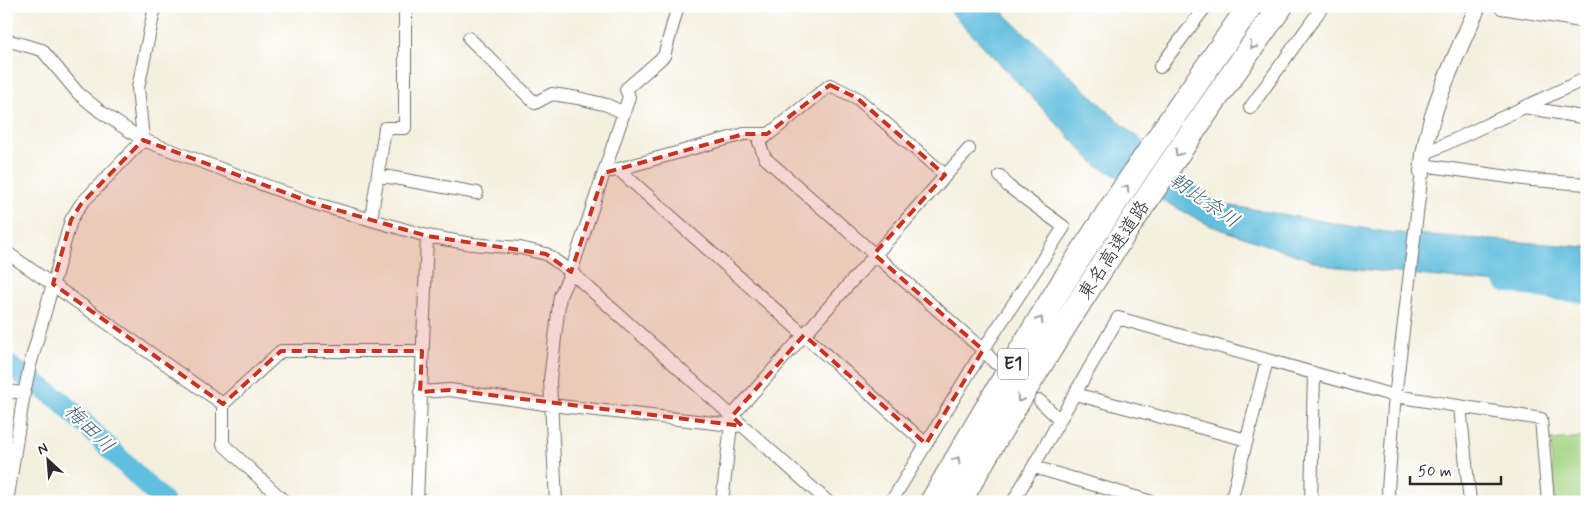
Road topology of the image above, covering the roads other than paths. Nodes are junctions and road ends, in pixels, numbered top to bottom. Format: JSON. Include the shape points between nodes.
{"nodes":[{"id":1,"x":155,"y":6,"type":"edge"},
{"id":2,"x":405,"y":6,"type":"edge"},
{"id":3,"x":678,"y":6,"type":"edge"},
{"id":4,"x":1206,"y":6,"type":"edge"},
{"id":5,"x":1250,"y":6,"type":"edge"},
{"id":6,"x":1281,"y":6,"type":"edge"},
{"id":7,"x":1323,"y":6,"type":"edge"},
{"id":8,"x":1478,"y":6,"type":"edge"},
{"id":9,"x":1502,"y":6,"type":"edge"},
{"id":10,"x":1587,"y":20,"type":"edge"},
{"id":11,"x":469,"y":38,"type":"dead end"},
{"id":12,"x":6,"y":40,"type":"edge"},
{"id":13,"x":1160,"y":67,"type":"dead end"},
{"id":14,"x":1587,"y":78,"type":"edge"},
{"id":15,"x":1524,"y":107,"type":"junction"},
{"id":16,"x":1250,"y":108,"type":"dead end"},
{"id":17,"x":624,"y":113,"type":"junction"},
{"id":18,"x":1587,"y":118,"type":"edge"},
{"id":19,"x":767,"y":134,"type":"junction"},
{"id":20,"x":143,"y":140,"type":"junction"},
{"id":21,"x":969,"y":149,"type":"dead end"},
{"id":22,"x":1423,"y":164,"type":"junction"},
{"id":23,"x":618,"y":169,"type":"junction"},
{"id":24,"x":604,"y":173,"type":"junction"},
{"id":25,"x":378,"y":174,"type":"junction"},
{"id":26,"x":945,"y":176,"type":"junction"},
{"id":27,"x":1000,"y":176,"type":"dead end"},
{"id":28,"x":1587,"y":184,"type":"edge"},
{"id":29,"x":477,"y":193,"type":"dead end"},
{"id":30,"x":371,"y":220,"type":"junction"},
{"id":31,"x":427,"y":236,"type":"junction"},
{"id":32,"x":6,"y":252,"type":"edge"},
{"id":33,"x":874,"y":254,"type":"junction"},
{"id":34,"x":571,"y":272,"type":"junction"},
{"id":35,"x":53,"y":284,"type":"junction"},
{"id":36,"x":804,"y":335,"type":"junction"},
{"id":37,"x":983,"y":350,"type":"junction"},
{"id":38,"x":422,"y":351,"type":"junction"},
{"id":39,"x":1267,"y":360,"type":"junction"},
{"id":40,"x":995,"y":363,"type":"dead end"},
{"id":41,"x":1314,"y":373,"type":"junction"},
{"id":42,"x":6,"y":390,"type":"edge"},
{"id":43,"x":420,"y":392,"type":"junction"},
{"id":44,"x":24,"y":393,"type":"junction"},
{"id":45,"x":1075,"y":394,"type":"junction"},
{"id":46,"x":1395,"y":396,"type":"junction"},
{"id":47,"x":1040,"y":401,"type":"dead end"},
{"id":48,"x":223,"y":404,"type":"junction"},
{"id":49,"x":551,"y":405,"type":"junction"},
{"id":50,"x":1460,"y":407,"type":"junction"},
{"id":51,"x":1060,"y":420,"type":"junction"},
{"id":52,"x":735,"y":422,"type":"junction"},
{"id":53,"x":1247,"y":440,"type":"junction"},
{"id":54,"x":926,"y":444,"type":"junction"},
{"id":55,"x":1034,"y":466,"type":"junction"},
{"id":56,"x":7,"y":502,"type":"edge"},
{"id":57,"x":285,"y":502,"type":"edge"},
{"id":58,"x":417,"y":502,"type":"edge"},
{"id":59,"x":556,"y":502,"type":"edge"},
{"id":60,"x":722,"y":502,"type":"edge"},
{"id":61,"x":828,"y":502,"type":"edge"},
{"id":62,"x":891,"y":502,"type":"edge"},
{"id":63,"x":932,"y":502,"type":"edge"},
{"id":64,"x":959,"y":502,"type":"edge"},
{"id":65,"x":1013,"y":502,"type":"edge"},
{"id":66,"x":1152,"y":502,"type":"edge"},
{"id":67,"x":1232,"y":502,"type":"edge"},
{"id":68,"x":1311,"y":502,"type":"edge"},
{"id":69,"x":1389,"y":502,"type":"edge"},
{"id":70,"x":1470,"y":502,"type":"edge"},
{"id":71,"x":1548,"y":502,"type":"edge"}],
"edges":[{"from":1,"to":20,"type":"street","via":[[138,88]]},
{"from":2,"to":25,"type":"street","via":[[405,128],[385,128]]},
{"from":3,"to":17,"type":"street","via":[[664,56],[626,89],[629,97]]},
{"from":4,"to":13,"type":"street"},
{"from":63,"to":5,"type":"highway","name":"東名高速道路","number":"E1","one_way":true,"via":[[1030,335],[1098,228]]},
{"from":6,"to":64,"type":"highway","name":"東名高速道路","number":"E1","one_way":true,"via":[[1205,112],[1084,295]]},
{"from":7,"to":16,"type":"street"},
{"from":8,"to":22,"type":"street","via":[[1431,121]]},
{"from":9,"to":10,"type":"street"},
{"from":11,"to":17,"type":"street","via":[[535,103],[552,94],[578,98]]},
{"from":12,"to":20,"type":"street","via":[[42,50],[78,93]]},
{"from":14,"to":15,"type":"street"},
{"from":15,"to":18,"type":"street"},
{"from":15,"to":22,"type":"street"},
{"from":17,"to":24,"type":"street"},
{"from":19,"to":23,"type":"street","via":[[744,134]]},
{"from":19,"to":26,"type":"street","via":[[830,85],[856,98]]},
{"from":19,"to":33,"type":"street","via":[[759,142],[765,158]]},
{"from":20,"to":30,"type":"street","via":[[313,203]]},
{"from":20,"to":35,"type":"street","via":[[81,204],[72,220]]},
{"from":21,"to":26,"type":"street"},
{"from":22,"to":28,"type":"street","via":[[1531,180]]},
{"from":22,"to":46,"type":"street"},
{"from":23,"to":24,"type":"street"},
{"from":23,"to":36,"type":"street"},
{"from":24,"to":34,"type":"street"},
{"from":25,"to":29,"type":"street"},
{"from":25,"to":30,"type":"street"},
{"from":26,"to":33,"type":"street"},
{"from":27,"to":37,"type":"street","via":[[1008,186],[1064,227]]},
{"from":30,"to":31,"type":"street"},
{"from":31,"to":34,"type":"street","via":[[546,254]]},
{"from":31,"to":38,"type":"street"},
{"from":32,"to":35,"type":"street"},
{"from":33,"to":36,"type":"street"},
{"from":33,"to":37,"type":"street"},
{"from":34,"to":49,"type":"street","via":[[560,296],[550,380]]},
{"from":34,"to":52,"type":"street"},
{"from":35,"to":44,"type":"street"},
{"from":35,"to":48,"type":"street"},
{"from":36,"to":52,"type":"street"},
{"from":36,"to":54,"type":"street"},
{"from":37,"to":40,"type":"street"},
{"from":37,"to":54,"type":"street"},
{"from":38,"to":43,"type":"street"},
{"from":38,"to":48,"type":"street","via":[[280,351]]},
{"from":39,"to":41,"type":"street"},
{"from":39,"to":45,"type":"street","via":[[1118,318]]},
{"from":39,"to":53,"type":"street"},
{"from":41,"to":46,"type":"street"},
{"from":41,"to":68,"type":"street"},
{"from":42,"to":44,"type":"street"},
{"from":43,"to":49,"type":"street","via":[[450,390]]},
{"from":43,"to":58,"type":"street"},
{"from":44,"to":56,"type":"street"},
{"from":45,"to":51,"type":"street"},
{"from":45,"to":53,"type":"street"},
{"from":46,"to":50,"type":"street"},
{"from":46,"to":69,"type":"street"},
{"from":47,"to":51,"type":"street"},
{"from":48,"to":57,"type":"street","via":[[223,444]]},
{"from":49,"to":52,"type":"street"},
{"from":49,"to":59,"type":"street"},
{"from":50,"to":70,"type":"street"},
{"from":50,"to":71,"type":"street","via":[[1541,420]]},
{"from":51,"to":55,"type":"street"},
{"from":52,"to":60,"type":"street"},
{"from":52,"to":61,"type":"street"},
{"from":53,"to":67,"type":"street"},
{"from":54,"to":62,"type":"street"},
{"from":55,"to":65,"type":"street"},
{"from":55,"to":66,"type":"street"}]}
